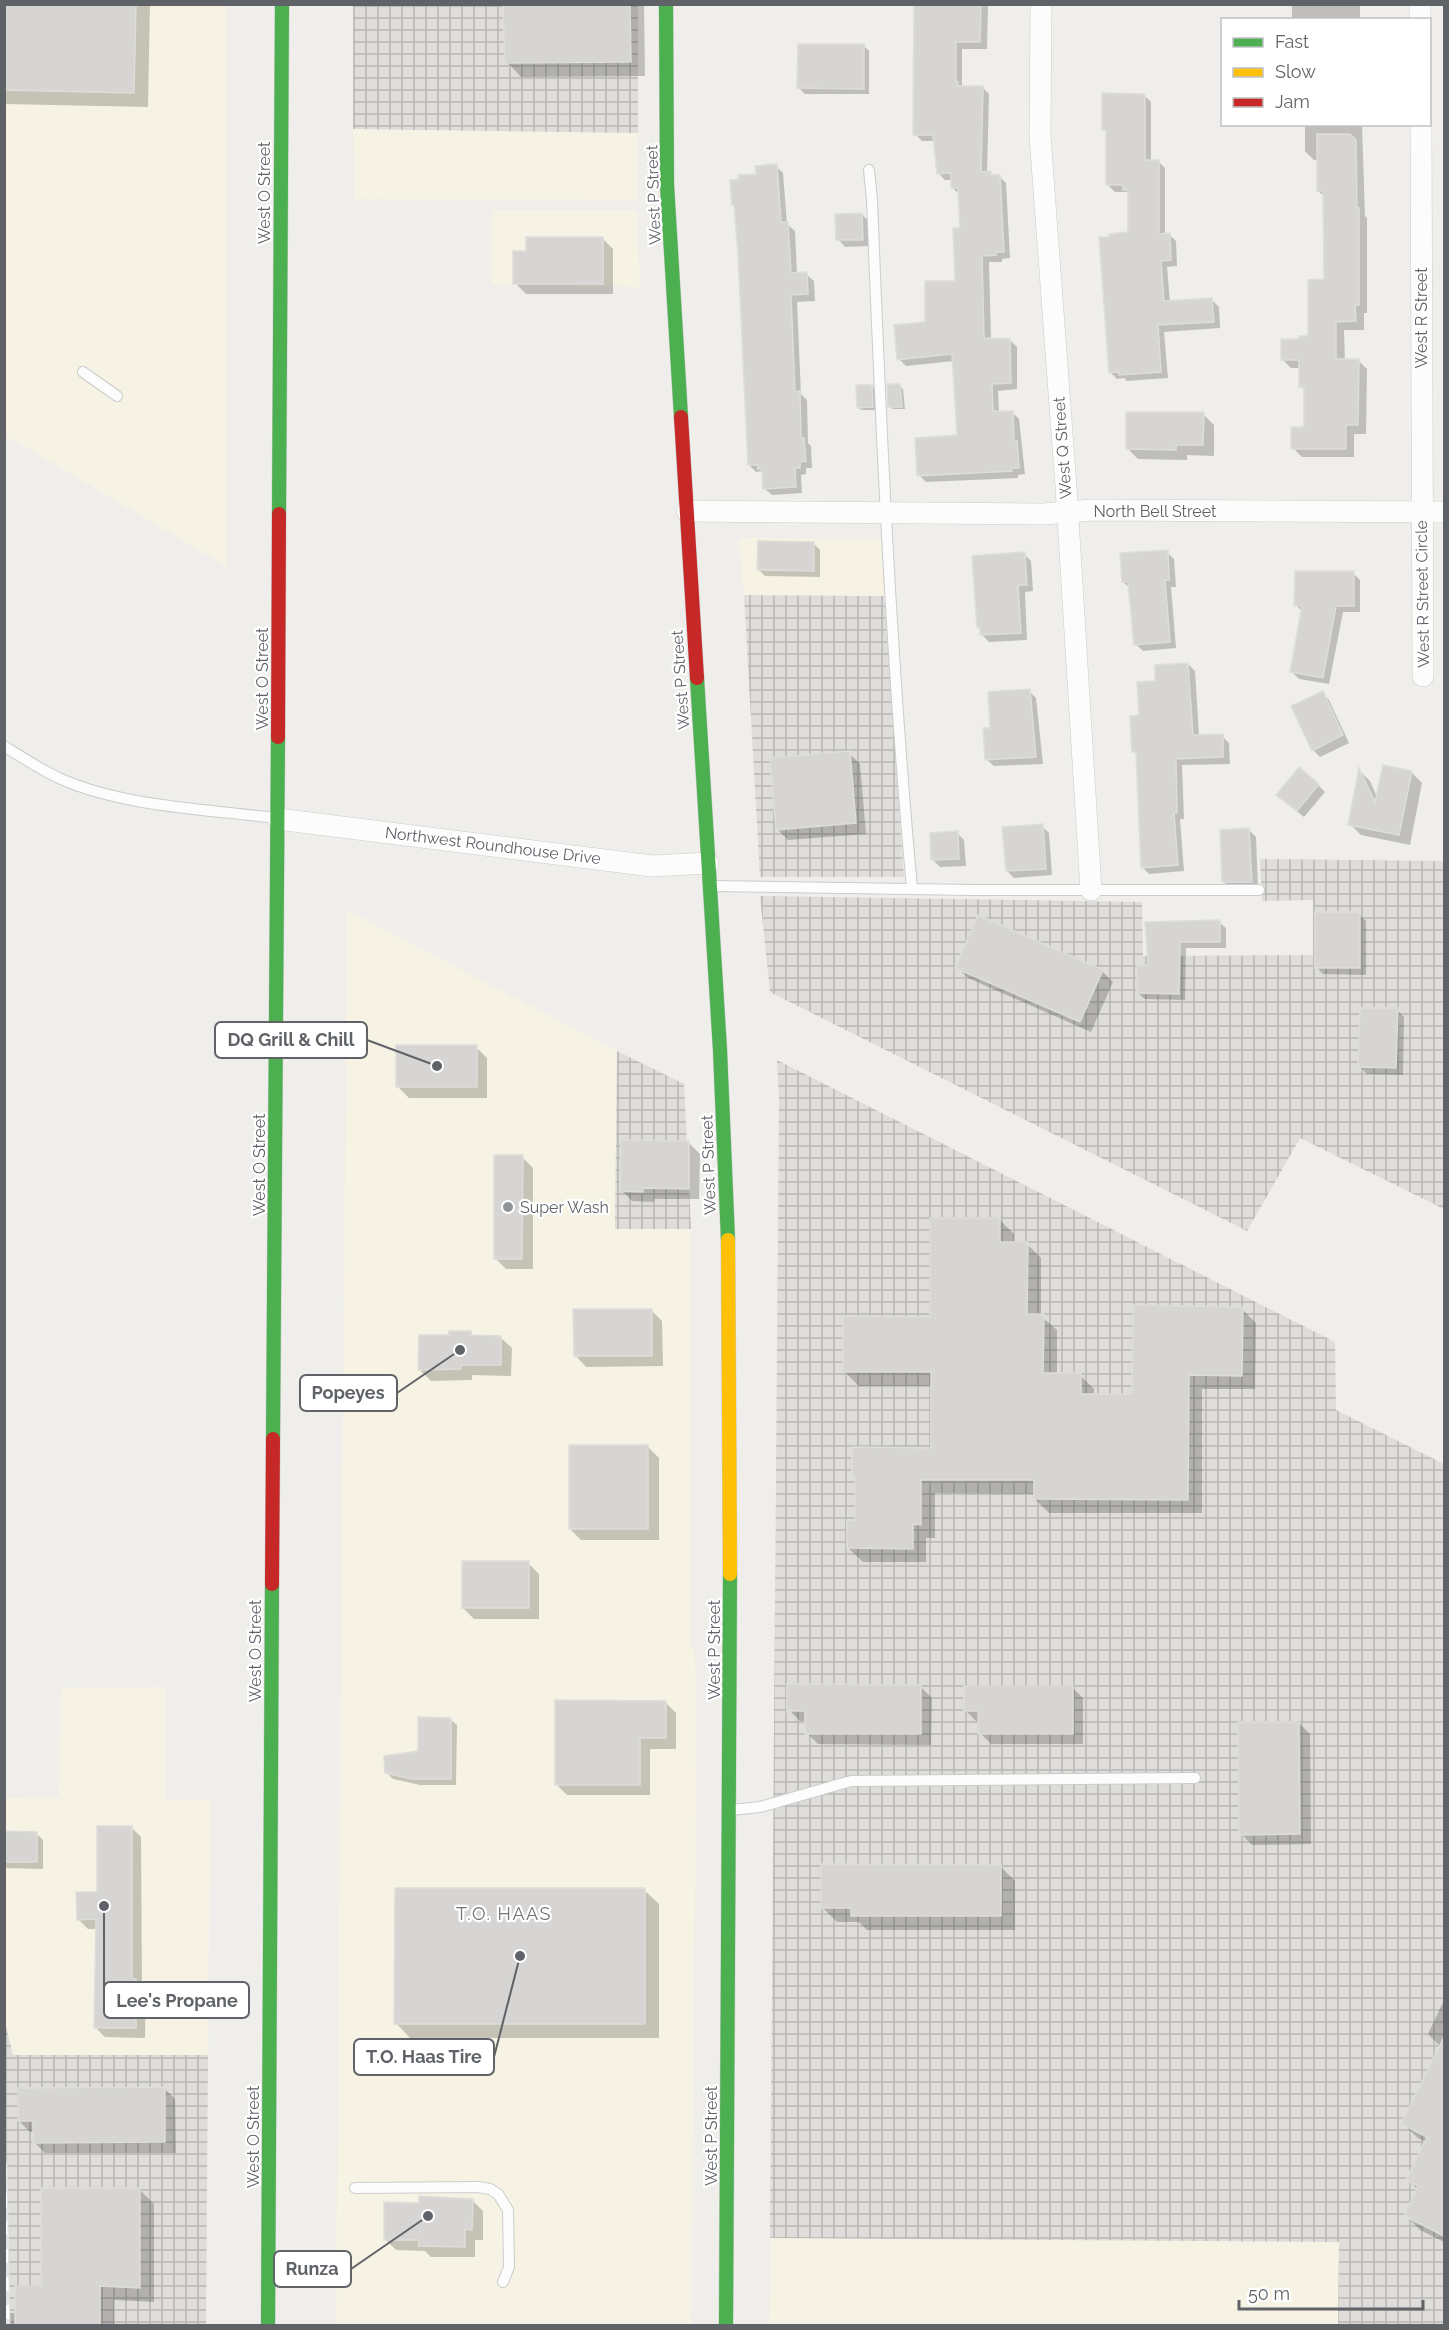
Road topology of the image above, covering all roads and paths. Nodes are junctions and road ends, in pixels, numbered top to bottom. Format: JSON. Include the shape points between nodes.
{"nodes":[{"id":1,"x":282,"y":4,"type":"edge"},
{"id":2,"x":666,"y":4,"type":"edge"},
{"id":3,"x":1041,"y":4,"type":"edge"},
{"id":4,"x":1420,"y":126,"type":"edge"},
{"id":5,"x":869,"y":170,"type":"dead end"},
{"id":6,"x":83,"y":372,"type":"dead end"},
{"id":7,"x":117,"y":396,"type":"dead end"},
{"id":8,"x":687,"y":511,"type":"junction"},
{"id":9,"x":1422,"y":512,"type":"junction"},
{"id":10,"x":1444,"y":512,"type":"edge"},
{"id":11,"x":885,"y":513,"type":"junction"},
{"id":12,"x":1067,"y":513,"type":"junction"},
{"id":13,"x":1423,"y":676,"type":"dead end"},
{"id":14,"x":4,"y":746,"type":"edge"},
{"id":15,"x":278,"y":819,"type":"junction"},
{"id":16,"x":708,"y":863,"type":"junction"},
{"id":17,"x":710,"y":886,"type":"junction"},
{"id":18,"x":912,"y":888,"type":"junction"},
{"id":19,"x":1091,"y":890,"type":"junction"},
{"id":20,"x":1259,"y":890,"type":"dead end"},
{"id":21,"x":1195,"y":1778,"type":"dead end"},
{"id":22,"x":730,"y":1810,"type":"junction"},
{"id":23,"x":355,"y":2188,"type":"dead end"},
{"id":24,"x":503,"y":2282,"type":"dead end"},
{"id":25,"x":268,"y":2325,"type":"edge"},
{"id":26,"x":726,"y":2325,"type":"edge"}],
"edges":[{"from":1,"to":15,"type":"street","name":"West O Street"},
{"from":2,"to":8,"type":"street","name":"West P Street","via":[[667,185]]},
{"from":3,"to":12,"type":"street","name":"West Q Street","via":[[1041,136]]},
{"from":4,"to":9,"type":"street","name":"West R Street"},
{"from":5,"to":11,"type":"lane"},
{"from":6,"to":7,"type":"lane"},
{"from":8,"to":11,"type":"street","name":"North Bell Street"},
{"from":8,"to":16,"type":"street","name":"West P Street"},
{"from":9,"to":10,"type":"street","name":"North Bell Street"},
{"from":9,"to":12,"type":"street","name":"North Bell Street"},
{"from":9,"to":13,"type":"street","name":"West R Street Circle"},
{"from":11,"to":12,"type":"street","name":"North Bell Street"},
{"from":11,"to":18,"type":"lane"},
{"from":12,"to":19,"type":"street","name":"West Q Street"},
{"from":14,"to":15,"type":"lane","via":[[61,779],[96,791]]},
{"from":15,"to":16,"type":"street","name":"Northwest Roundhouse Drive","via":[[652,866]]},
{"from":15,"to":25,"type":"street","name":"West O Street"},
{"from":16,"to":17,"type":"street","name":"West P Street"},
{"from":17,"to":18,"type":"lane"},
{"from":17,"to":22,"type":"street","name":"West P Street","via":[[729,1273]]},
{"from":18,"to":19,"type":"lane"},
{"from":19,"to":20,"type":"lane"},
{"from":21,"to":22,"type":"lane","via":[[851,1781],[760,1806]]},
{"from":22,"to":26,"type":"street","name":"West P Street"},
{"from":23,"to":24,"type":"lane","via":[[478,2187],[498,2194],[508,2210],[508,2267]]}]}
